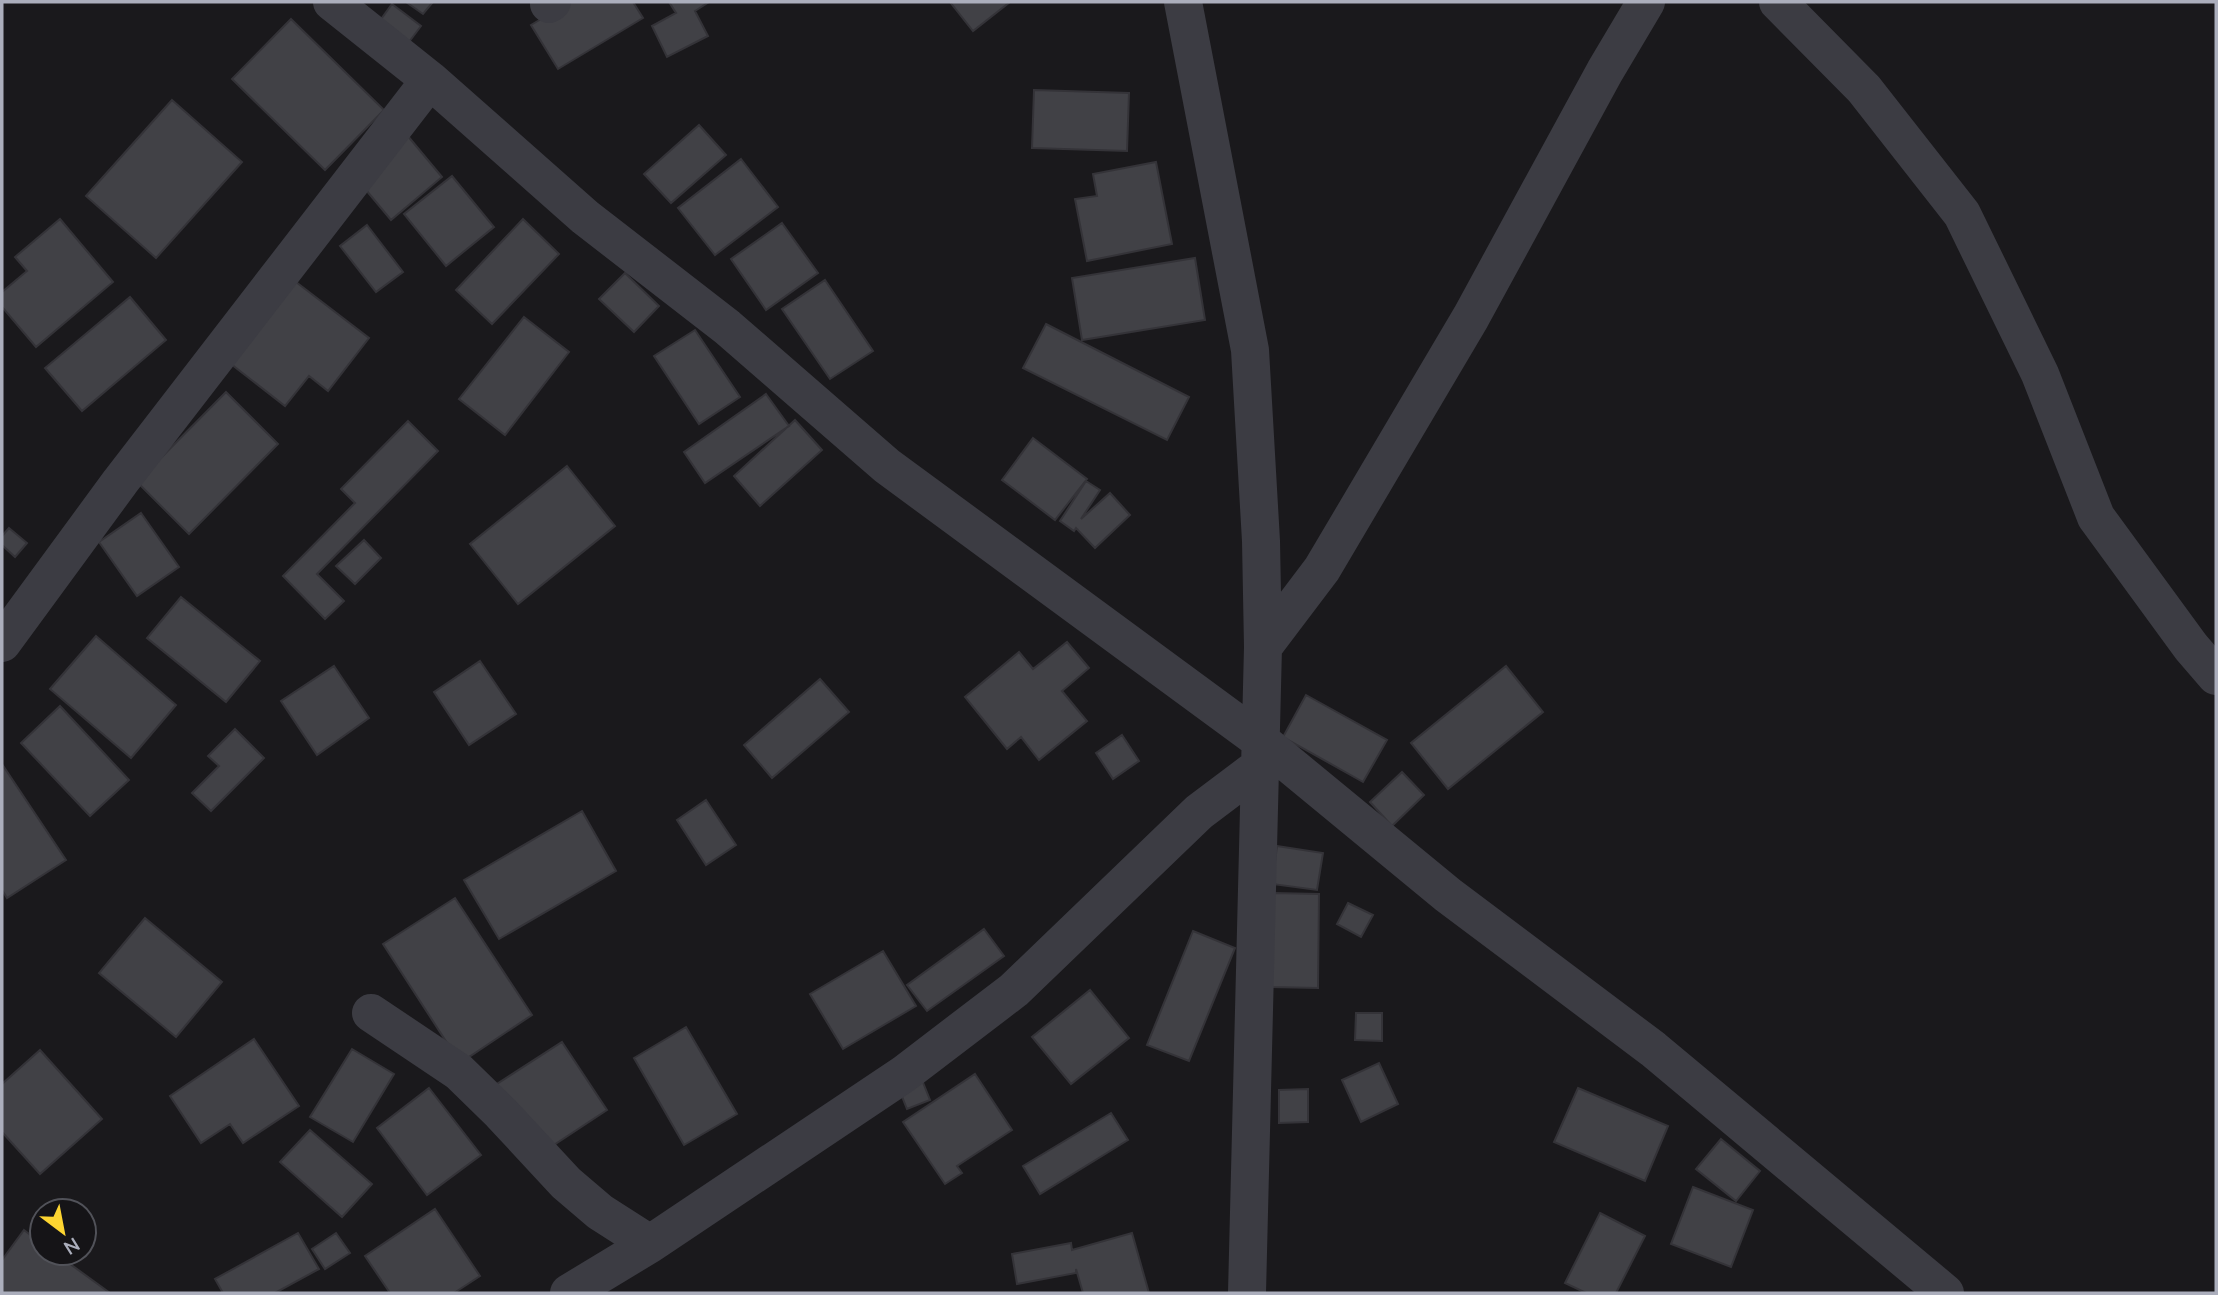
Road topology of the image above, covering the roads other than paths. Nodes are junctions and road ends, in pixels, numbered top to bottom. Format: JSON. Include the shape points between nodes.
{"nodes":[{"id":1,"x":332,"y":2,"type":"edge"},
{"id":2,"x":1183,"y":2,"type":"edge"},
{"id":3,"x":1646,"y":2,"type":"edge"},
{"id":4,"x":1778,"y":2,"type":"edge"},
{"id":5,"x":430,"y":80,"type":"junction"},
{"id":6,"x":2,"y":643,"type":"edge"},
{"id":7,"x":1263,"y":647,"type":"junction"},
{"id":8,"x":2216,"y":676,"type":"edge"},
{"id":9,"x":1260,"y":754,"type":"junction"},
{"id":10,"x":371,"y":1013,"type":"dead end"},
{"id":11,"x":650,"y":1244,"type":"junction"},
{"id":12,"x":569,"y":1293,"type":"edge"},
{"id":13,"x":1247,"y":1293,"type":"edge"},
{"id":14,"x":1945,"y":1293,"type":"edge"}],
"edges":[{"from":1,"to":5,"type":"street"},
{"from":2,"to":7,"type":"street","via":[[1250,350]]},
{"from":3,"to":7,"type":"street","via":[[1358,509],[1322,569]]},
{"from":4,"to":8,"type":"street","via":[[1864,89],[1962,214],[2040,374],[2096,517]]},
{"from":5,"to":6,"type":"street"},
{"from":5,"to":9,"type":"street","via":[[585,217],[727,327],[887,466]]},
{"from":7,"to":9,"type":"street"},
{"from":9,"to":11,"type":"street","via":[[1014,990],[904,1074]]},
{"from":9,"to":13,"type":"street"},
{"from":9,"to":14,"type":"street","via":[[1653,1049]]},
{"from":10,"to":11,"type":"street","via":[[459,1072],[566,1183]]},
{"from":11,"to":12,"type":"street"}]}
